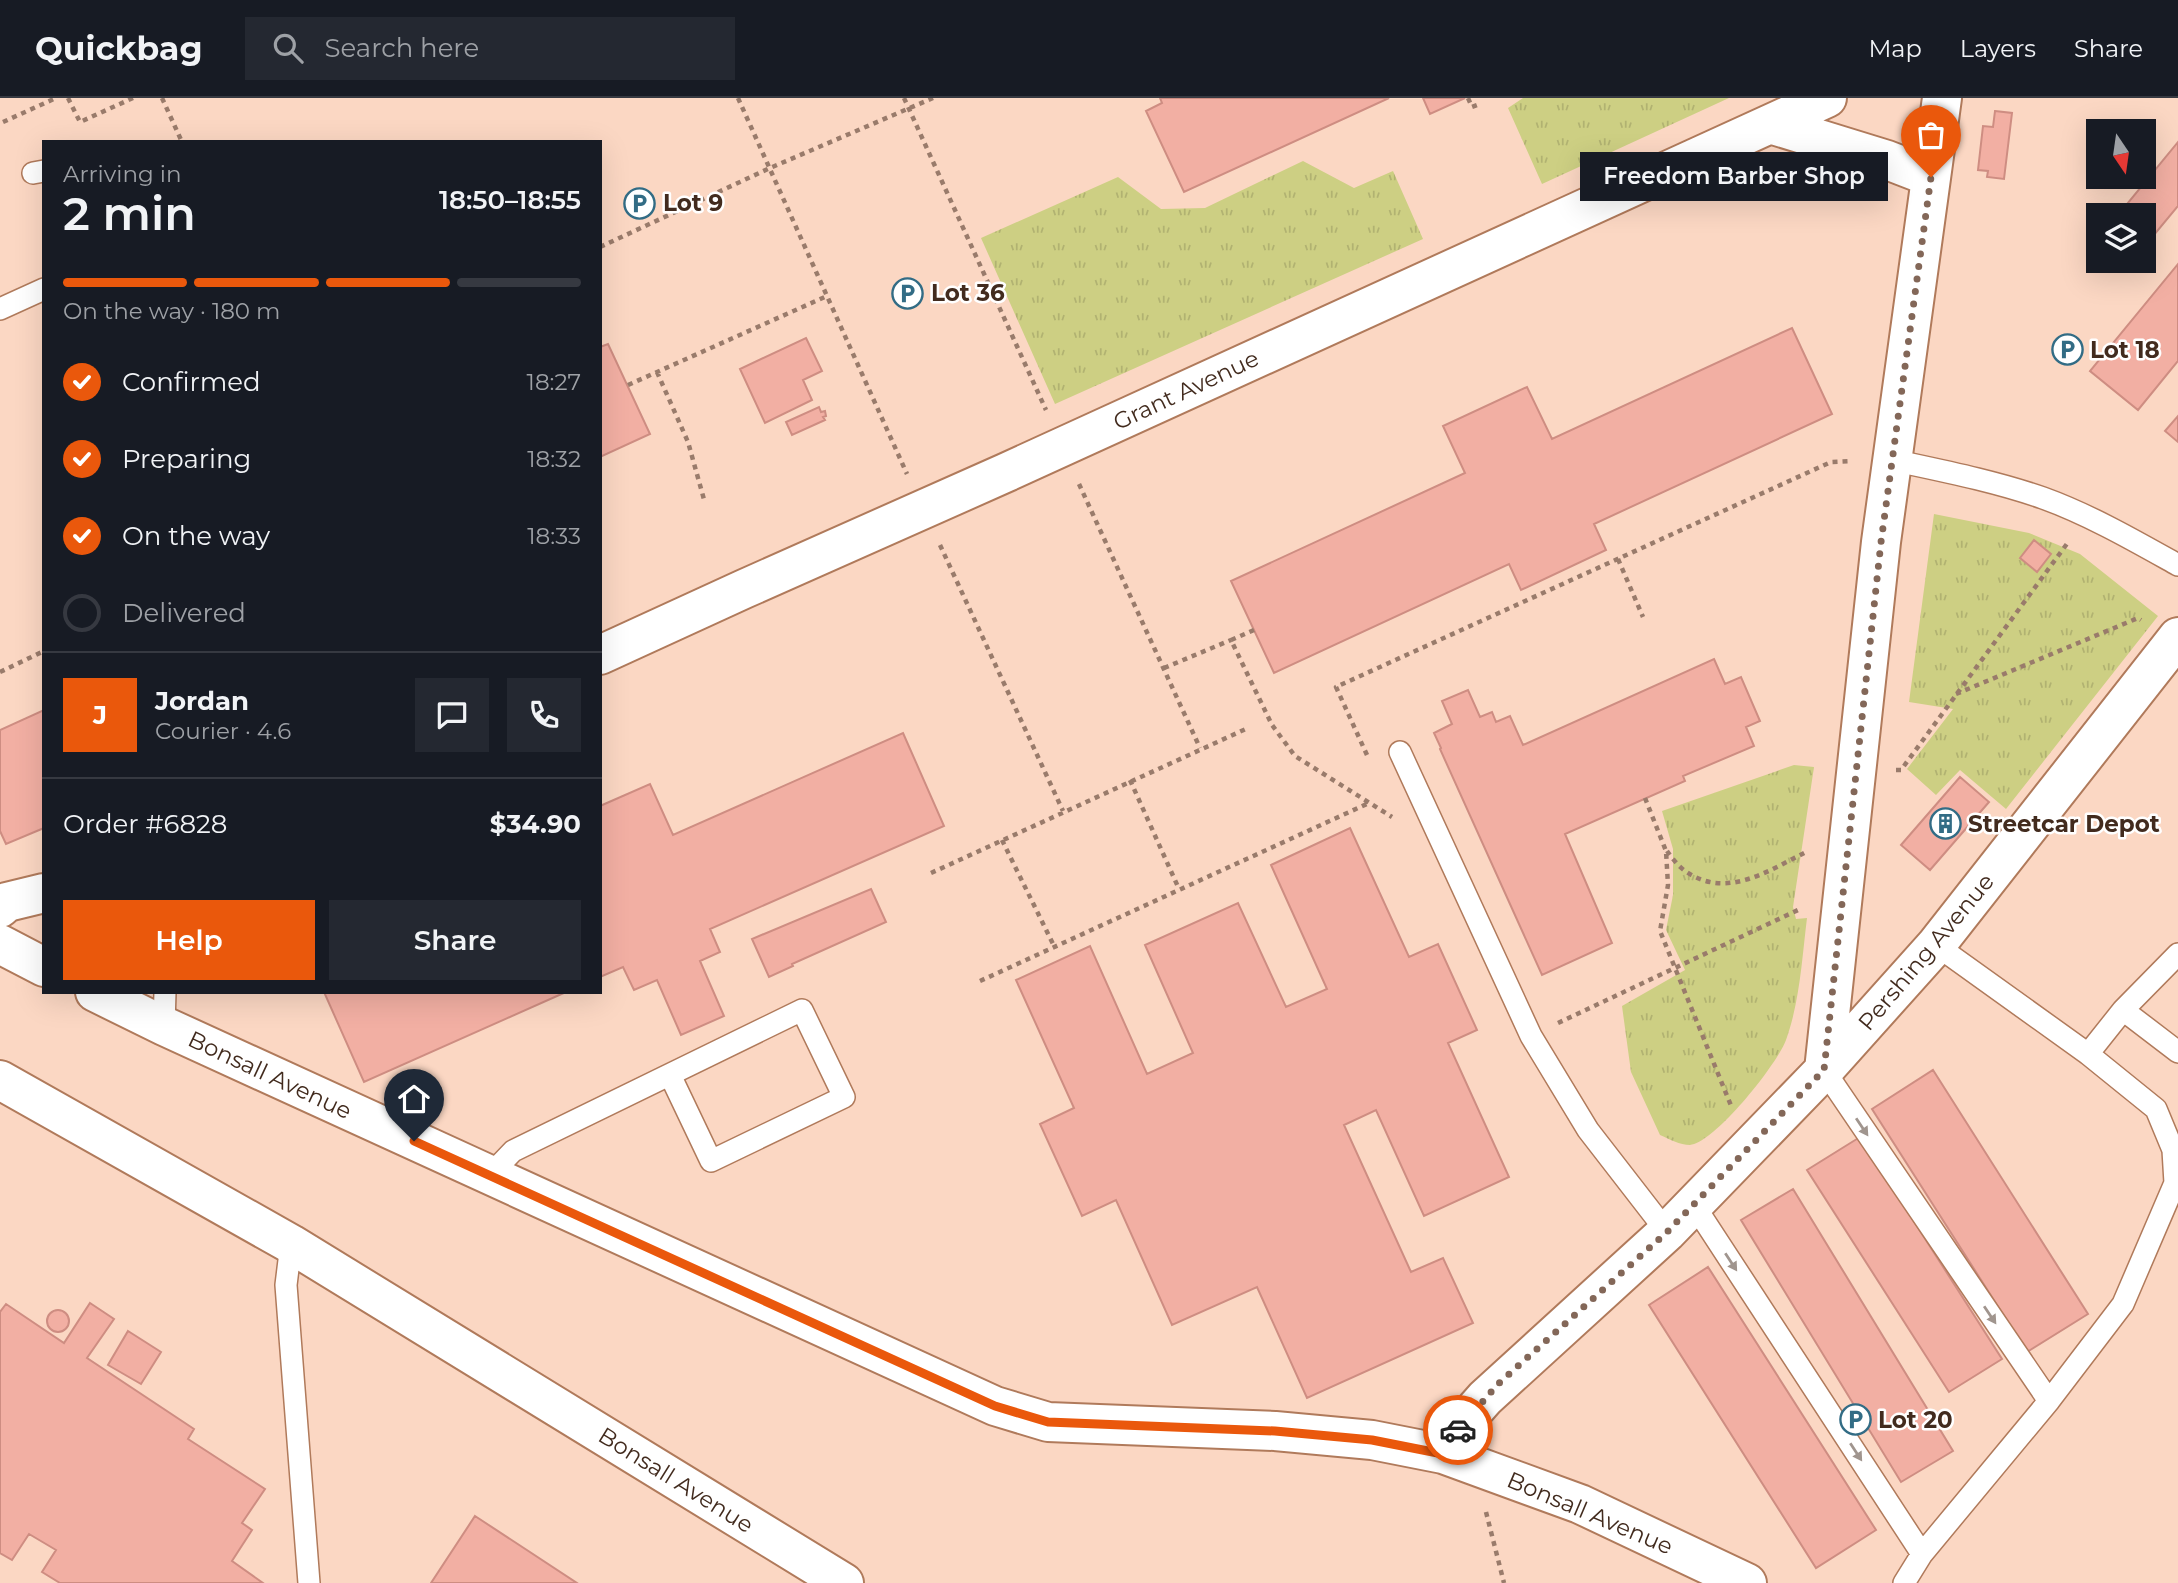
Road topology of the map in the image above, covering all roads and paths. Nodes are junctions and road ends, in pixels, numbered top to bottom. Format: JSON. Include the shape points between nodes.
{"nodes":[{"id":1,"x":56,"y":98,"type":"edge"},
{"id":2,"x":68,"y":98,"type":"edge"},
{"id":3,"x":133,"y":98,"type":"edge"},
{"id":4,"x":162,"y":98,"type":"edge"},
{"id":5,"x":738,"y":98,"type":"edge"},
{"id":6,"x":904,"y":98,"type":"edge"},
{"id":7,"x":933,"y":98,"type":"edge"},
{"id":8,"x":1468,"y":98,"type":"edge"},
{"id":9,"x":1827,"y":98,"type":"edge"},
{"id":10,"x":1942,"y":98,"type":"edge"},
{"id":11,"x":1480,"y":104,"type":"dead end"},
{"id":12,"x":909,"y":108,"type":"junction"},
{"id":13,"x":3,"y":122,"type":"dead end"},
{"id":14,"x":1770,"y":124,"type":"junction"},
{"id":15,"x":181,"y":140,"type":"edge"},
{"id":16,"x":770,"y":169,"type":"junction"},
{"id":17,"x":1931,"y":177,"type":"junction"},
{"id":18,"x":602,"y":246,"type":"edge"},
{"id":19,"x":42,"y":290,"type":"edge"},
{"id":20,"x":827,"y":296,"type":"junction"},
{"id":21,"x":0,"y":309,"type":"edge"},
{"id":22,"x":657,"y":372,"type":"junction"},
{"id":23,"x":628,"y":385,"type":"dead end"},
{"id":24,"x":1048,"y":414,"type":"dead end"},
{"id":25,"x":1876,"y":461,"type":"junction"},
{"id":26,"x":1074,"y":473,"type":"dead end"},
{"id":27,"x":910,"y":481,"type":"dead end"},
{"id":28,"x":705,"y":503,"type":"dead end"},
{"id":29,"x":2085,"y":517,"type":"junction"},
{"id":30,"x":934,"y":533,"type":"dead end"},
{"id":31,"x":1618,"y":559,"type":"junction"},
{"id":32,"x":2178,"y":565,"type":"edge"},
{"id":33,"x":1643,"y":617,"type":"dead end"},
{"id":34,"x":1254,"y":630,"type":"dead end"},
{"id":35,"x":2162,"y":630,"type":"edge"},
{"id":36,"x":1231,"y":640,"type":"junction"},
{"id":37,"x":42,"y":652,"type":"edge"},
{"id":38,"x":602,"y":654,"type":"edge"},
{"id":39,"x":1164,"y":668,"type":"junction"},
{"id":40,"x":0,"y":672,"type":"edge"},
{"id":41,"x":1336,"y":687,"type":"dead end"},
{"id":42,"x":1955,"y":694,"type":"junction"},
{"id":43,"x":1248,"y":728,"type":"dead end"},
{"id":44,"x":1200,"y":748,"type":"junction"},
{"id":45,"x":1400,"y":752,"type":"dead end"},
{"id":46,"x":1892,"y":769,"type":"dead end"},
{"id":47,"x":1130,"y":780,"type":"junction"},
{"id":48,"x":1645,"y":798,"type":"dead end"},
{"id":49,"x":1369,"y":803,"type":"junction"},
{"id":50,"x":1063,"y":811,"type":"junction"},
{"id":51,"x":1396,"y":819,"type":"dead end"},
{"id":52,"x":1002,"y":840,"type":"junction"},
{"id":53,"x":1666,"y":851,"type":"junction"},
{"id":54,"x":1806,"y":852,"type":"dead end"},
{"id":55,"x":931,"y":873,"type":"dead end"},
{"id":56,"x":1179,"y":889,"type":"junction"},
{"id":57,"x":42,"y":893,"type":"edge"},
{"id":58,"x":0,"y":908,"type":"edge"},
{"id":59,"x":1798,"y":911,"type":"dead end"},
{"id":60,"x":0,"y":944,"type":"edge"},
{"id":61,"x":1936,"y":945,"type":"junction"},
{"id":62,"x":1054,"y":946,"type":"junction"},
{"id":63,"x":2178,"y":954,"type":"edge"},
{"id":64,"x":42,"y":966,"type":"edge"},
{"id":65,"x":1676,"y":969,"type":"junction"},
{"id":66,"x":980,"y":981,"type":"dead end"},
{"id":67,"x":103,"y":994,"type":"edge"},
{"id":68,"x":164,"y":1009,"type":"edge"},
{"id":69,"x":2123,"y":1010,"type":"junction"},
{"id":70,"x":1531,"y":1036,"type":"junction"},
{"id":71,"x":2178,"y":1052,"type":"edge"},
{"id":72,"x":2088,"y":1054,"type":"junction"},
{"id":73,"x":1824,"y":1070,"type":"junction"},
{"id":74,"x":670,"y":1075,"type":"junction"},
{"id":75,"x":0,"y":1080,"type":"edge"},
{"id":76,"x":1748,"y":1148,"type":"junction"},
{"id":77,"x":489,"y":1176,"type":"junction"},
{"id":78,"x":1694,"y":1205,"type":"junction"},
{"id":79,"x":1667,"y":1232,"type":"junction"},
{"id":80,"x":291,"y":1244,"type":"junction"},
{"id":81,"x":2049,"y":1401,"type":"junction"},
{"id":82,"x":1443,"y":1454,"type":"junction"},
{"id":83,"x":1485,"y":1507,"type":"dead end"},
{"id":84,"x":1922,"y":1554,"type":"junction"},
{"id":85,"x":309,"y":1583,"type":"edge"},
{"id":86,"x":844,"y":1583,"type":"edge"},
{"id":87,"x":1504,"y":1583,"type":"edge"},
{"id":88,"x":1747,"y":1583,"type":"edge"},
{"id":89,"x":1905,"y":1583,"type":"edge"}],
"edges":[{"from":1,"to":13,"type":"path"},
{"from":2,"to":3,"type":"path","via":[[80,122]]},
{"from":4,"to":15,"type":"path"},
{"from":5,"to":16,"type":"path"},
{"from":6,"to":12,"type":"path"},
{"from":7,"to":12,"type":"path"},
{"from":8,"to":11,"type":"path","via":[[1472,107]]},
{"from":9,"to":14,"type":"street","name":"Grant Avenue"},
{"from":10,"to":17,"type":"street"},
{"from":12,"to":16,"type":"path"},
{"from":12,"to":24,"type":"path"},
{"from":14,"to":17,"type":"street"},
{"from":14,"to":38,"type":"street","name":"Grant Avenue"},
{"from":16,"to":18,"type":"path"},
{"from":16,"to":20,"type":"path"},
{"from":17,"to":25,"type":"street"},
{"from":19,"to":21,"type":"lane"},
{"from":20,"to":22,"type":"path"},
{"from":20,"to":27,"type":"path"},
{"from":22,"to":23,"type":"path"},
{"from":22,"to":28,"type":"path","via":[[688,443]]},
{"from":25,"to":29,"type":"lane","via":[[1993,482]]},
{"from":25,"to":31,"type":"path","via":[[1831,462]]},
{"from":25,"to":73,"type":"street","via":[[1878,570]]},
{"from":26,"to":39,"type":"path"},
{"from":29,"to":32,"type":"lane"},
{"from":29,"to":42,"type":"path"},
{"from":30,"to":50,"type":"path"},
{"from":31,"to":33,"type":"path"},
{"from":31,"to":41,"type":"path"},
{"from":34,"to":36,"type":"path"},
{"from":35,"to":42,"type":"path","via":[[2138,618]]},
{"from":35,"to":61,"type":"street","name":"Pershing Avenue"},
{"from":36,"to":39,"type":"path"},
{"from":36,"to":49,"type":"path","via":[[1272,725],[1295,756]]},
{"from":37,"to":40,"type":"path"},
{"from":39,"to":44,"type":"path"},
{"from":42,"to":46,"type":"path","via":[[1901,770]]},
{"from":43,"to":44,"type":"path"},
{"from":44,"to":47,"type":"path"},
{"from":45,"to":70,"type":"lane"},
{"from":47,"to":50,"type":"path"},
{"from":47,"to":56,"type":"path"},
{"from":48,"to":53,"type":"path"},
{"from":49,"to":51,"type":"path"},
{"from":49,"to":56,"type":"path"},
{"from":50,"to":52,"type":"path"},
{"from":52,"to":55,"type":"path"},
{"from":52,"to":62,"type":"path"},
{"from":53,"to":54,"type":"path","via":[[1683,870],[1703,882],[1725,883],[1746,881]]},
{"from":53,"to":65,"type":"path","via":[[1668,885],[1660,931]]},
{"from":56,"to":62,"type":"path"},
{"from":57,"to":58,"type":"street"},
{"from":59,"to":65,"type":"path"},
{"from":60,"to":64,"type":"street"},
{"from":61,"to":72,"type":"lane"},
{"from":61,"to":73,"type":"street","name":"Pershing Avenue"},
{"from":62,"to":66,"type":"path"},
{"from":63,"to":69,"type":"lane"},
{"from":65,"to":70,"type":"path"},
{"from":65,"to":76,"type":"path"},
{"from":67,"to":68,"type":"street","name":"Bonsall Avenue"},
{"from":68,"to":77,"type":"street","name":"Bonsall Avenue"},
{"from":69,"to":71,"type":"lane"},
{"from":69,"to":72,"type":"lane"},
{"from":70,"to":79,"type":"lane","via":[[1588,1130]]},
{"from":72,"to":81,"type":"lane","via":[[2156,1109],[2173,1150],[2175,1183],[2123,1304]]},
{"from":73,"to":76,"type":"street","name":"Pershing Avenue"},
{"from":73,"to":81,"type":"lane","one_way":true},
{"from":74,"to":74,"type":"lane","via":[[803,1010],[844,1097],[711,1161]]},
{"from":74,"to":77,"type":"lane","via":[[513,1151]]},
{"from":75,"to":80,"type":"street","name":"Bonsall Avenue"},
{"from":76,"to":78,"type":"street","name":"Pershing Avenue"},
{"from":77,"to":82,"type":"street","name":"Bonsall Avenue","via":[[995,1406],[1048,1422],[1275,1431],[1372,1440]]},
{"from":78,"to":79,"type":"street","name":"Pershing Avenue"},
{"from":78,"to":84,"type":"lane","one_way":true},
{"from":79,"to":82,"type":"street","name":"Pershing Avenue","via":[[1498,1384],[1462,1424]]},
{"from":80,"to":85,"type":"lane","via":[[286,1285]]},
{"from":80,"to":86,"type":"street","name":"Bonsall Avenue"},
{"from":81,"to":84,"type":"lane"},
{"from":82,"to":88,"type":"street","name":"Bonsall Avenue","via":[[1580,1504]]},
{"from":83,"to":87,"type":"path"},
{"from":84,"to":89,"type":"lane"}]}
